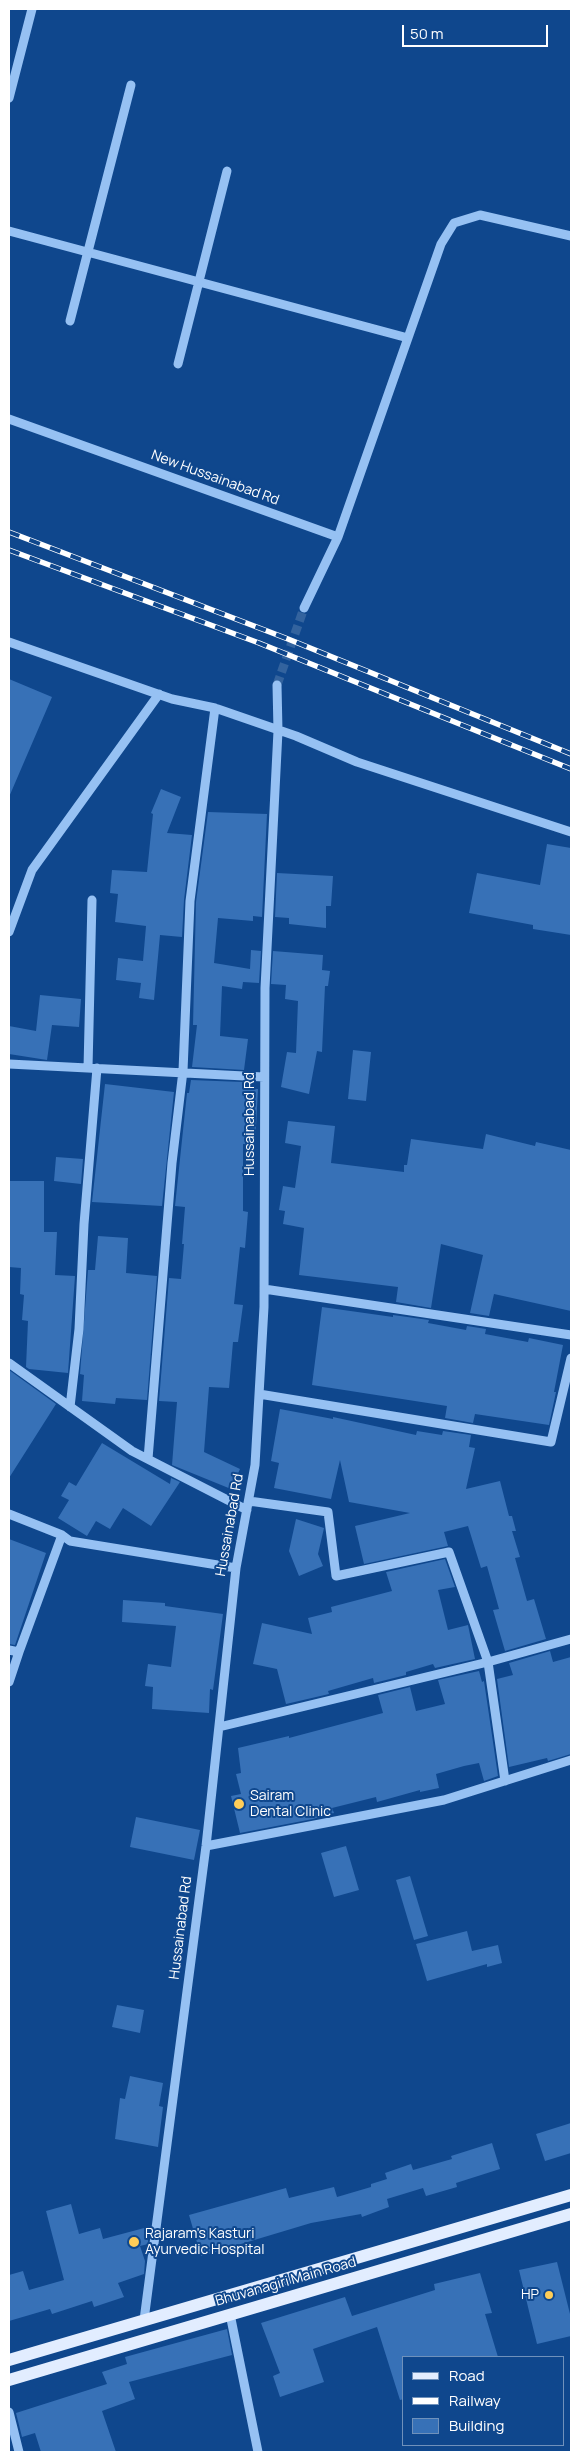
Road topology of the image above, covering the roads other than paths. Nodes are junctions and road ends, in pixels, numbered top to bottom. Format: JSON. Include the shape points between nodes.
{"nodes":[{"id":1,"x":32,"y":9,"type":"edge"},
{"id":2,"x":131,"y":85,"type":"dead end"},
{"id":3,"x":9,"y":98,"type":"edge"},
{"id":4,"x":227,"y":171,"type":"dead end"},
{"id":5,"x":9,"y":231,"type":"edge"},
{"id":6,"x":571,"y":236,"type":"edge"},
{"id":7,"x":88,"y":254,"type":"junction"},
{"id":8,"x":199,"y":283,"type":"junction"},
{"id":9,"x":70,"y":321,"type":"dead end"},
{"id":10,"x":408,"y":338,"type":"junction"},
{"id":11,"x":178,"y":364,"type":"dead end"},
{"id":12,"x":9,"y":419,"type":"edge"},
{"id":13,"x":338,"y":537,"type":"junction"},
{"id":14,"x":304,"y":608,"type":"tunnel mouth"},
{"id":15,"x":9,"y":642,"type":"edge"},
{"id":16,"x":277,"y":685,"type":"tunnel mouth"},
{"id":17,"x":159,"y":694,"type":"junction"},
{"id":18,"x":215,"y":708,"type":"junction"},
{"id":19,"x":278,"y":731,"type":"junction"},
{"id":20,"x":571,"y":832,"type":"edge"},
{"id":21,"x":92,"y":900,"type":"dead end"},
{"id":22,"x":9,"y":932,"type":"edge"},
{"id":23,"x":9,"y":1064,"type":"edge"},
{"id":24,"x":93,"y":1068,"type":"junction"},
{"id":25,"x":183,"y":1072,"type":"junction"},
{"id":26,"x":264,"y":1077,"type":"junction"},
{"id":27,"x":264,"y":1289,"type":"junction"},
{"id":28,"x":571,"y":1335,"type":"edge"},
{"id":29,"x":571,"y":1358,"type":"edge"},
{"id":30,"x":9,"y":1363,"type":"edge"},
{"id":31,"x":259,"y":1394,"type":"junction"},
{"id":32,"x":70,"y":1407,"type":"junction"},
{"id":33,"x":148,"y":1459,"type":"junction"},
{"id":34,"x":248,"y":1505,"type":"junction"},
{"id":35,"x":9,"y":1514,"type":"edge"},
{"id":36,"x":62,"y":1535,"type":"junction"},
{"id":37,"x":236,"y":1568,"type":"junction"},
{"id":38,"x":571,"y":1639,"type":"edge"},
{"id":39,"x":9,"y":1650,"type":"edge"},
{"id":40,"x":19,"y":1652,"type":"junction"},
{"id":41,"x":488,"y":1662,"type":"junction"},
{"id":42,"x":9,"y":1682,"type":"edge"},
{"id":43,"x":219,"y":1727,"type":"junction"},
{"id":44,"x":571,"y":1760,"type":"edge"},
{"id":45,"x":505,"y":1781,"type":"junction"},
{"id":46,"x":206,"y":1846,"type":"junction"},
{"id":47,"x":571,"y":2195,"type":"edge"},
{"id":48,"x":571,"y":2214,"type":"edge"},
{"id":49,"x":230,"y":2314,"type":"junction"},
{"id":50,"x":144,"y":2320,"type":"junction"},
{"id":51,"x":9,"y":2360,"type":"edge"},
{"id":52,"x":9,"y":2380,"type":"edge"},
{"id":53,"x":9,"y":2412,"type":"edge"},
{"id":54,"x":19,"y":2452,"type":"edge"},
{"id":55,"x":258,"y":2452,"type":"edge"}],
"edges":[{"from":1,"to":3,"type":"street"},
{"from":2,"to":7,"type":"street"},
{"from":4,"to":8,"type":"street"},
{"from":5,"to":7,"type":"street"},
{"from":6,"to":10,"type":"street","via":[[480,215],[454,223],[441,244]]},
{"from":7,"to":8,"type":"street"},
{"from":7,"to":9,"type":"street"},
{"from":8,"to":10,"type":"street"},
{"from":8,"to":11,"type":"street"},
{"from":10,"to":13,"type":"street"},
{"from":12,"to":13,"type":"street","name":"New Hussainabad Rd"},
{"from":13,"to":14,"type":"street"},
{"from":15,"to":17,"type":"street"},
{"from":16,"to":19,"type":"street"},
{"from":17,"to":18,"type":"street"},
{"from":17,"to":22,"type":"street","via":[[32,870]]},
{"from":18,"to":19,"type":"street"},
{"from":18,"to":25,"type":"street","via":[[190,901]]},
{"from":19,"to":20,"type":"street","via":[[357,762]]},
{"from":19,"to":26,"type":"street","name":"Hussainabad Rd","via":[[265,988]]},
{"from":21,"to":24,"type":"street"},
{"from":23,"to":24,"type":"street"},
{"from":24,"to":25,"type":"street"},
{"from":24,"to":32,"type":"street","via":[[79,1328]]},
{"from":25,"to":26,"type":"street"},
{"from":25,"to":33,"type":"street","via":[[172,1163]]},
{"from":26,"to":27,"type":"street","name":"Hussainabad Rd"},
{"from":27,"to":28,"type":"street"},
{"from":27,"to":31,"type":"street","name":"Hussainabad Rd"},
{"from":29,"to":31,"type":"street","via":[[552,1442]]},
{"from":30,"to":32,"type":"street"},
{"from":31,"to":34,"type":"street","name":"Hussainabad Rd","via":[[255,1466]]},
{"from":32,"to":33,"type":"street"},
{"from":33,"to":34,"type":"street"},
{"from":34,"to":37,"type":"street","name":"Hussainabad Rd"},
{"from":34,"to":41,"type":"street","via":[[328,1512],[336,1576],[449,1552]]},
{"from":35,"to":36,"type":"street"},
{"from":36,"to":37,"type":"street","via":[[70,1541]]},
{"from":36,"to":40,"type":"street"},
{"from":37,"to":43,"type":"street","name":"Hussainabad Rd"},
{"from":38,"to":41,"type":"street"},
{"from":39,"to":40,"type":"street"},
{"from":40,"to":42,"type":"street"},
{"from":41,"to":43,"type":"street"},
{"from":41,"to":45,"type":"street"},
{"from":43,"to":46,"type":"street","name":"Hussainabad Rd"},
{"from":44,"to":45,"type":"street"},
{"from":45,"to":46,"type":"street","via":[[444,1800]]},
{"from":46,"to":50,"type":"street","name":"Hussainabad Rd"},
{"from":47,"to":50,"type":"main road","name":"Bhuvanagiri Main Road"},
{"from":48,"to":49,"type":"main road","name":"Bhuvanagiri Main Road"},
{"from":49,"to":52,"type":"main road","name":"Bhuvanagiri Main Road"},
{"from":49,"to":55,"type":"street"},
{"from":50,"to":51,"type":"main road","name":"Bhuvanagiri Main Road"},
{"from":53,"to":54,"type":"street"}]}
